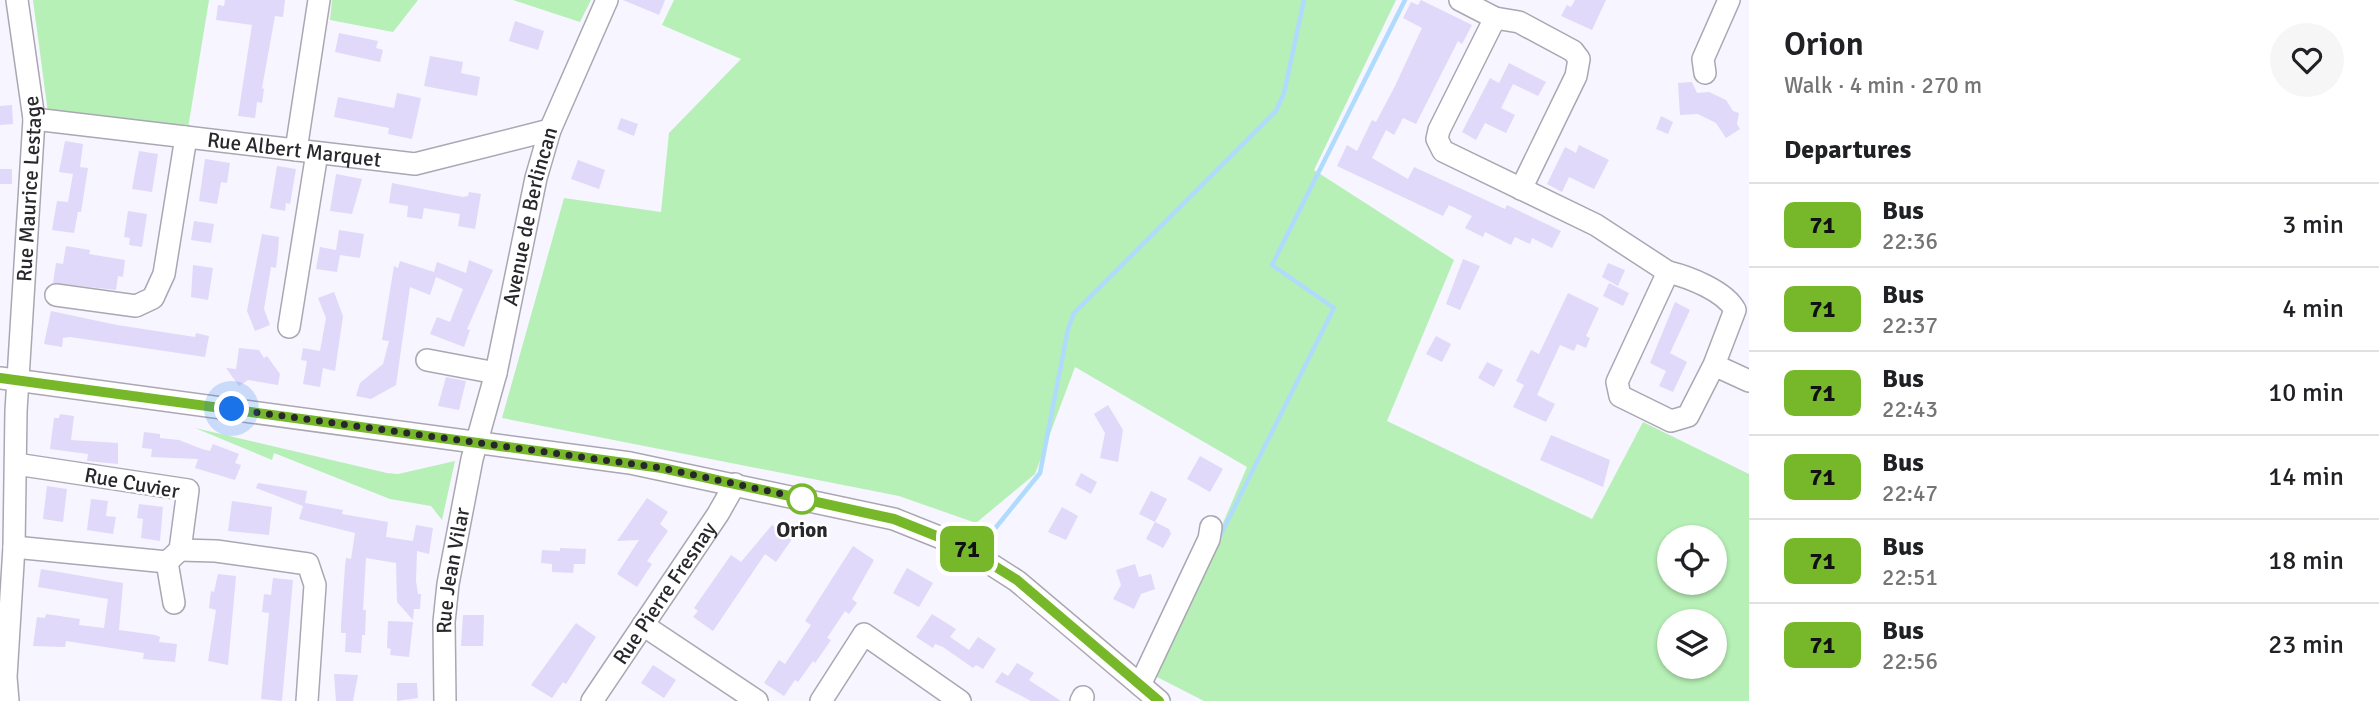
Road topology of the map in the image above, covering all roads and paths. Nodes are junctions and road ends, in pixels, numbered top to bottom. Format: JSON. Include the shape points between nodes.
{"nodes":[{"id":1,"x":17,"y":0,"type":"edge"},
{"id":2,"x":319,"y":0,"type":"edge"},
{"id":3,"x":607,"y":0,"type":"edge"},
{"id":4,"x":1460,"y":0,"type":"edge"},
{"id":5,"x":1729,"y":0,"type":"edge"},
{"id":6,"x":1495,"y":18,"type":"junction"},
{"id":7,"x":1705,"y":73,"type":"dead end"},
{"id":8,"x":34,"y":120,"type":"junction"},
{"id":9,"x":551,"y":130,"type":"junction"},
{"id":10,"x":186,"y":137,"type":"junction"},
{"id":11,"x":307,"y":152,"type":"junction"},
{"id":12,"x":1521,"y":189,"type":"junction"},
{"id":13,"x":1668,"y":272,"type":"junction"},
{"id":14,"x":56,"y":295,"type":"dead end"},
{"id":15,"x":289,"y":327,"type":"dead end"},
{"id":16,"x":427,"y":360,"type":"dead end"},
{"id":17,"x":1714,"y":365,"type":"junction"},
{"id":18,"x":496,"y":373,"type":"junction"},
{"id":19,"x":9,"y":379,"type":"edge"},
{"id":20,"x":1749,"y":381,"type":"edge"},
{"id":21,"x":478,"y":443,"type":"junction"},
{"id":22,"x":16,"y":464,"type":"junction"},
{"id":23,"x":734,"y":484,"type":"junction"},
{"id":24,"x":1211,"y":527,"type":"dead end"},
{"id":25,"x":14,"y":547,"type":"junction"},
{"id":26,"x":173,"y":556,"type":"junction"},
{"id":27,"x":174,"y":603,"type":"dead end"},
{"id":28,"x":643,"y":625,"type":"junction"},
{"id":29,"x":1140,"y":685,"type":"junction"},
{"id":30,"x":8,"y":701,"type":"edge"},
{"id":31,"x":307,"y":701,"type":"edge"},
{"id":32,"x":445,"y":701,"type":"edge"},
{"id":33,"x":592,"y":701,"type":"edge"},
{"id":34,"x":757,"y":701,"type":"edge"},
{"id":35,"x":821,"y":701,"type":"edge"},
{"id":36,"x":960,"y":701,"type":"edge"},
{"id":37,"x":1159,"y":701,"type":"edge"}],
"edges":[{"from":1,"to":8,"type":"street","name":"Rue Maurice Lestage"},
{"from":2,"to":11,"type":"street"},
{"from":3,"to":9,"type":"street","name":"Avenue de Berlincan"},
{"from":4,"to":6,"type":"street"},
{"from":5,"to":7,"type":"street","via":[[1710,36],[1703,59]]},
{"from":6,"to":12,"type":"street","via":[[1437,139],[1443,151]]},
{"from":6,"to":12,"type":"street","via":[[1519,22],[1580,59]]},
{"from":8,"to":10,"type":"street","name":"Rue Albert Marquet"},
{"from":8,"to":19,"type":"street","name":"Rue Maurice Lestage"},
{"from":9,"to":11,"type":"street","name":"Rue Albert Marquet","via":[[415,164]]},
{"from":9,"to":18,"type":"street","name":"Avenue de Berlincan"},
{"from":10,"to":11,"type":"street","name":"Rue Albert Marquet"},
{"from":10,"to":14,"type":"street","via":[[164,274],[153,298],[136,306]]},
{"from":11,"to":15,"type":"street"},
{"from":12,"to":13,"type":"street","via":[[1596,225]]},
{"from":13,"to":17,"type":"street","via":[[1723,297],[1735,310]]},
{"from":13,"to":17,"type":"street","via":[[1617,382],[1620,396],[1671,421],[1688,416]]},
{"from":16,"to":18,"type":"street"},
{"from":17,"to":20,"type":"street"},
{"from":18,"to":21,"type":"street","name":"Avenue de Berlincan"},
{"from":19,"to":21,"type":"street"},
{"from":19,"to":22,"type":"street","name":"Rue Maurice Lestage"},
{"from":21,"to":23,"type":"street","via":[[662,468]]},
{"from":21,"to":32,"type":"street","name":"Rue Jean Vilar","via":[[448,583]]},
{"from":22,"to":25,"type":"street","name":"Rue Maurice Lestage"},
{"from":22,"to":26,"type":"street","name":"Rue Cuvier","via":[[188,489]]},
{"from":23,"to":28,"type":"street","name":"Rue Pierre Fresnay"},
{"from":23,"to":29,"type":"street","via":[[894,519],[964,547],[1043,600]]},
{"from":24,"to":29,"type":"street"},
{"from":25,"to":26,"type":"street"},
{"from":25,"to":30,"type":"street","name":"Rue Maurice Lestage"},
{"from":26,"to":27,"type":"street"},
{"from":26,"to":31,"type":"street","via":[[216,551],[308,564],[315,585]]},
{"from":28,"to":33,"type":"street","name":"Rue Pierre Fresnay"},
{"from":28,"to":34,"type":"street"},
{"from":29,"to":37,"type":"street"},
{"from":35,"to":36,"type":"street","via":[[864,634]]}]}
